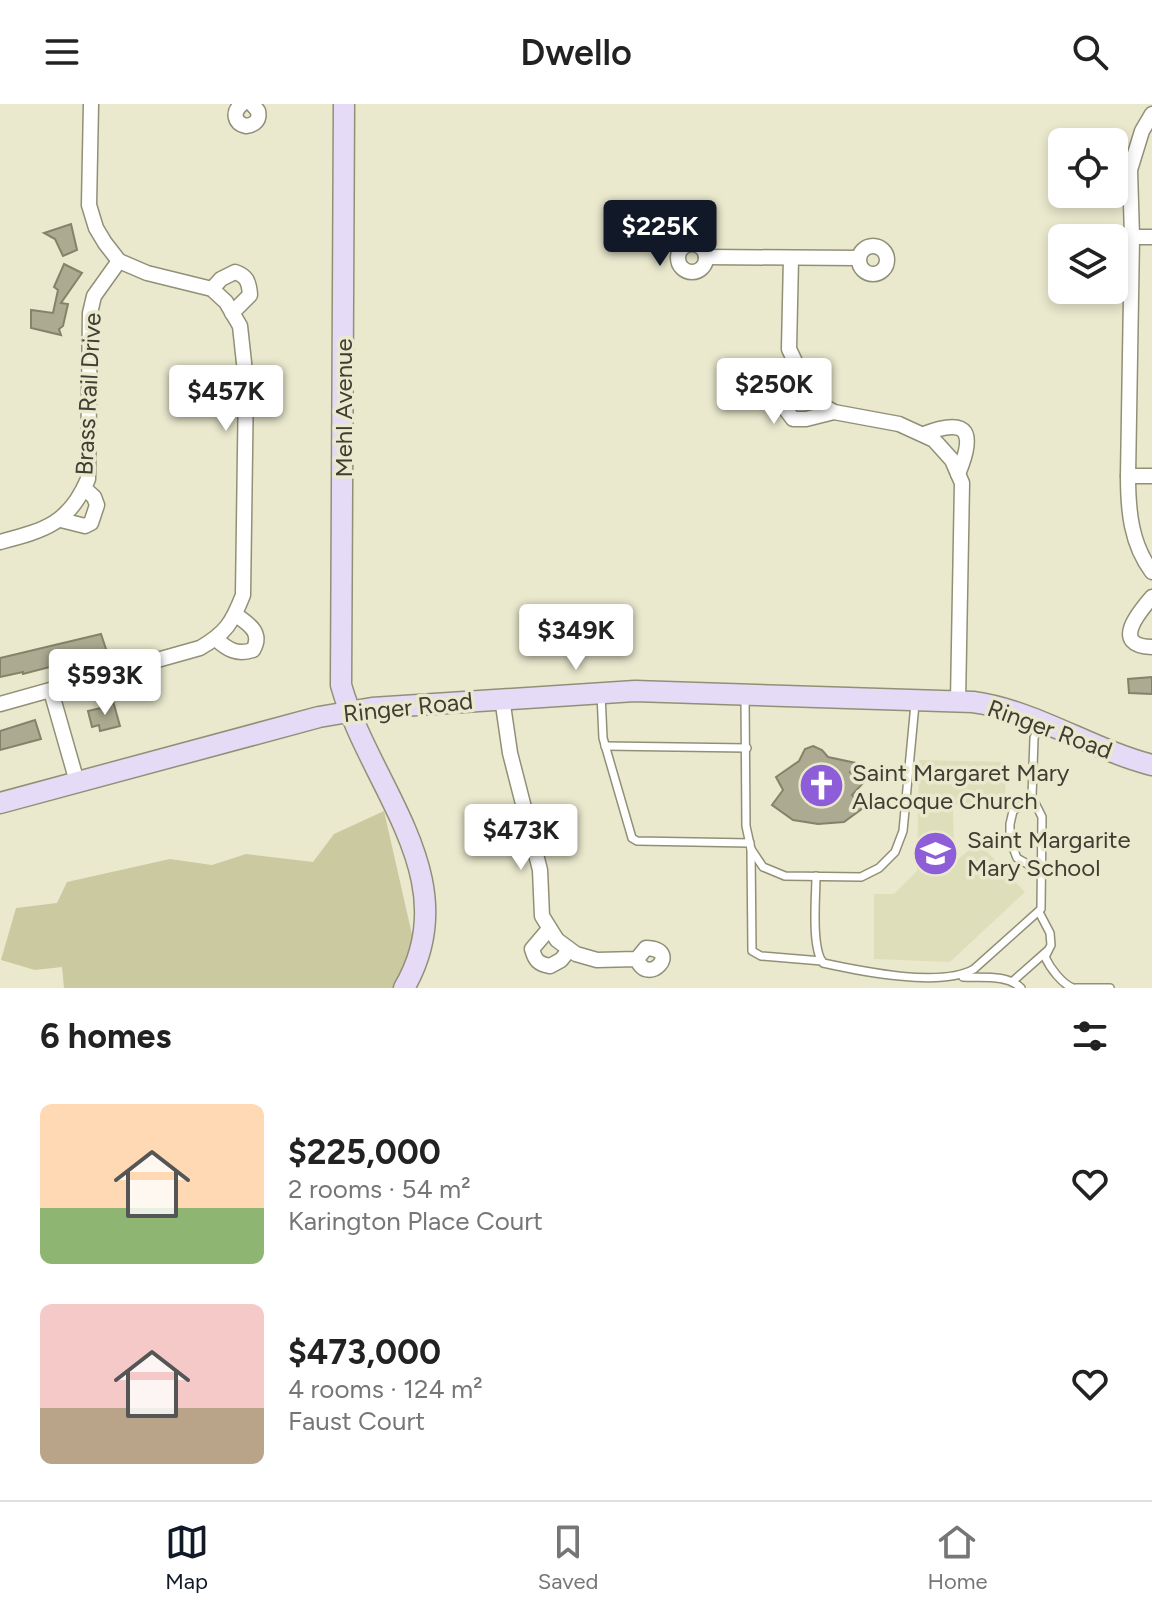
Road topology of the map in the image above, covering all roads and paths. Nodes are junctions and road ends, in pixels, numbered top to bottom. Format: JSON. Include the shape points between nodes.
{"nodes":[{"id":1,"x":91,"y":104,"type":"edge"},
{"id":2,"x":242,"y":104,"type":"edge"},
{"id":3,"x":252,"y":104,"type":"edge"},
{"id":4,"x":344,"y":104,"type":"edge"},
{"id":5,"x":1152,"y":114,"type":"edge"},
{"id":6,"x":1132,"y":237,"type":"junction"},
{"id":7,"x":1152,"y":237,"type":"edge"},
{"id":8,"x":706,"y":257,"type":"dead end"},
{"id":9,"x":791,"y":258,"type":"junction"},
{"id":10,"x":859,"y":258,"type":"dead end"},
{"id":11,"x":119,"y":261,"type":"junction"},
{"id":12,"x":212,"y":289,"type":"junction"},
{"id":13,"x":232,"y":313,"type":"junction"},
{"id":14,"x":797,"y":366,"type":"junction"},
{"id":15,"x":834,"y":412,"type":"junction"},
{"id":16,"x":924,"y":434,"type":"junction"},
{"id":17,"x":958,"y":474,"type":"junction"},
{"id":18,"x":1128,"y":476,"type":"junction"},
{"id":19,"x":1152,"y":476,"type":"edge"},
{"id":20,"x":84,"y":488,"type":"junction"},
{"id":21,"x":61,"y":520,"type":"junction"},
{"id":22,"x":0,"y":542,"type":"edge"},
{"id":23,"x":1152,"y":572,"type":"edge"},
{"id":24,"x":1152,"y":597,"type":"edge"},
{"id":25,"x":236,"y":615,"type":"junction"},
{"id":26,"x":216,"y":639,"type":"junction"},
{"id":27,"x":1152,"y":647,"type":"edge"},
{"id":28,"x":51,"y":691,"type":"junction"},
{"id":29,"x":601,"y":692,"type":"junction"},
{"id":30,"x":745,"y":694,"type":"junction"},
{"id":31,"x":502,"y":698,"type":"junction"},
{"id":32,"x":915,"y":699,"type":"junction"},
{"id":33,"x":958,"y":701,"type":"junction"},
{"id":34,"x":0,"y":704,"type":"edge"},
{"id":35,"x":348,"y":711,"type":"junction"},
{"id":36,"x":1041,"y":721,"type":"junction"},
{"id":37,"x":605,"y":746,"type":"junction"},
{"id":38,"x":747,"y":748,"type":"junction"},
{"id":39,"x":1152,"y":765,"type":"edge"},
{"id":40,"x":77,"y":782,"type":"junction"},
{"id":41,"x":1032,"y":797,"type":"junction"},
{"id":42,"x":0,"y":803,"type":"edge"},
{"id":43,"x":750,"y":846,"type":"junction"},
{"id":44,"x":1043,"y":873,"type":"junction"},
{"id":45,"x":816,"y":876,"type":"junction"},
{"id":46,"x":1039,"y":912,"type":"junction"},
{"id":47,"x":549,"y":929,"type":"junction"},
{"id":48,"x":569,"y":950,"type":"junction"},
{"id":49,"x":1047,"y":951,"type":"junction"},
{"id":50,"x":637,"y":959,"type":"dead end"},
{"id":51,"x":822,"y":961,"type":"junction"},
{"id":52,"x":961,"y":977,"type":"junction"},
{"id":53,"x":1013,"y":981,"type":"junction"},
{"id":54,"x":404,"y":988,"type":"edge"},
{"id":55,"x":1021,"y":988,"type":"edge"},
{"id":56,"x":1075,"y":988,"type":"edge"},
{"id":57,"x":1110,"y":988,"type":"edge"}],
"edges":[{"from":1,"to":11,"type":"street","via":[[89,205],[96,228]]},
{"from":2,"to":3,"type":"street","via":[[235,117],[246,126],[258,118]]},
{"from":4,"to":35,"type":"street","name":"Mehl Avenue","via":[[341,685]]},
{"from":5,"to":6,"type":"street","via":[[1130,170]]},
{"from":6,"to":7,"type":"street"},
{"from":6,"to":18,"type":"street"},
{"from":8,"to":9,"type":"street"},
{"from":9,"to":10,"type":"street"},
{"from":9,"to":14,"type":"street","via":[[789,349]]},
{"from":11,"to":12,"type":"street"},
{"from":11,"to":20,"type":"street","name":"Brass Rail Drive","via":[[94,296],[90,313]]},
{"from":12,"to":13,"type":"street"},
{"from":12,"to":13,"type":"street","via":[[235,272],[243,275],[250,295]]},
{"from":13,"to":25,"type":"street","via":[[240,326],[246,381],[243,595]]},
{"from":14,"to":15,"type":"street","via":[[820,404]]},
{"from":14,"to":15,"type":"street","via":[[788,395],[787,411],[793,419]]},
{"from":15,"to":16,"type":"street"},
{"from":16,"to":17,"type":"street","via":[[946,451]]},
{"from":16,"to":17,"type":"street","via":[[948,426],[966,432]]},
{"from":17,"to":33,"type":"street"},
{"from":18,"to":19,"type":"street"},
{"from":18,"to":23,"type":"street","via":[[1133,533]]},
{"from":20,"to":21,"type":"street","name":"Brass Rail Drive"},
{"from":20,"to":21,"type":"street","name":"Brass Rail Drive","via":[[97,505],[91,523]]},
{"from":21,"to":22,"type":"street","name":"Brass Rail Drive"},
{"from":24,"to":27,"type":"street","via":[[1130,631],[1140,646]]},
{"from":25,"to":26,"type":"street"},
{"from":25,"to":26,"type":"street","via":[[256,633],[253,650],[241,654]]},
{"from":26,"to":28,"type":"street"},
{"from":28,"to":34,"type":"street"},
{"from":28,"to":40,"type":"street"},
{"from":29,"to":30,"type":"street","name":"Ringer Road"},
{"from":29,"to":31,"type":"street","name":"Ringer Road"},
{"from":29,"to":37,"type":"lane"},
{"from":30,"to":32,"type":"street","name":"Ringer Road"},
{"from":30,"to":38,"type":"lane"},
{"from":31,"to":35,"type":"street","name":"Ringer Road"},
{"from":31,"to":47,"type":"street","via":[[510,753],[540,870],[542,916]]},
{"from":32,"to":33,"type":"street","name":"Ringer Road"},
{"from":32,"to":45,"type":"lane","via":[[903,831],[895,852],[861,877]]},
{"from":33,"to":36,"type":"street","name":"Ringer Road","via":[[1006,708]]},
{"from":35,"to":40,"type":"street","name":"Ringer Road"},
{"from":35,"to":54,"type":"street","name":"Mehl Avenue","via":[[422,877],[426,931]]},
{"from":36,"to":39,"type":"street","name":"Ringer Road"},
{"from":36,"to":41,"type":"lane","via":[[1034,738]]},
{"from":37,"to":38,"type":"lane"},
{"from":37,"to":43,"type":"lane","via":[[632,838]]},
{"from":38,"to":43,"type":"lane"},
{"from":40,"to":42,"type":"street","name":"Ringer Road"},
{"from":41,"to":44,"type":"lane","via":[[1042,817]]},
{"from":41,"to":44,"type":"lane","via":[[1013,811],[1011,850]]},
{"from":43,"to":45,"type":"lane","via":[[763,867],[785,876]]},
{"from":43,"to":51,"type":"lane","via":[[752,951]]},
{"from":44,"to":46,"type":"lane"},
{"from":45,"to":51,"type":"lane"},
{"from":46,"to":49,"type":"lane","via":[[1050,933]]},
{"from":46,"to":52,"type":"lane"},
{"from":47,"to":48,"type":"street"},
{"from":47,"to":48,"type":"street","via":[[532,949],[534,959],[550,966]]},
{"from":48,"to":50,"type":"street","via":[[597,960]]},
{"from":49,"to":53,"type":"lane"},
{"from":49,"to":56,"type":"lane","via":[[1047,962]]},
{"from":51,"to":52,"type":"lane","via":[[858,971]]},
{"from":52,"to":53,"type":"lane"},
{"from":53,"to":55,"type":"lane"},
{"from":56,"to":57,"type":"lane"}]}
